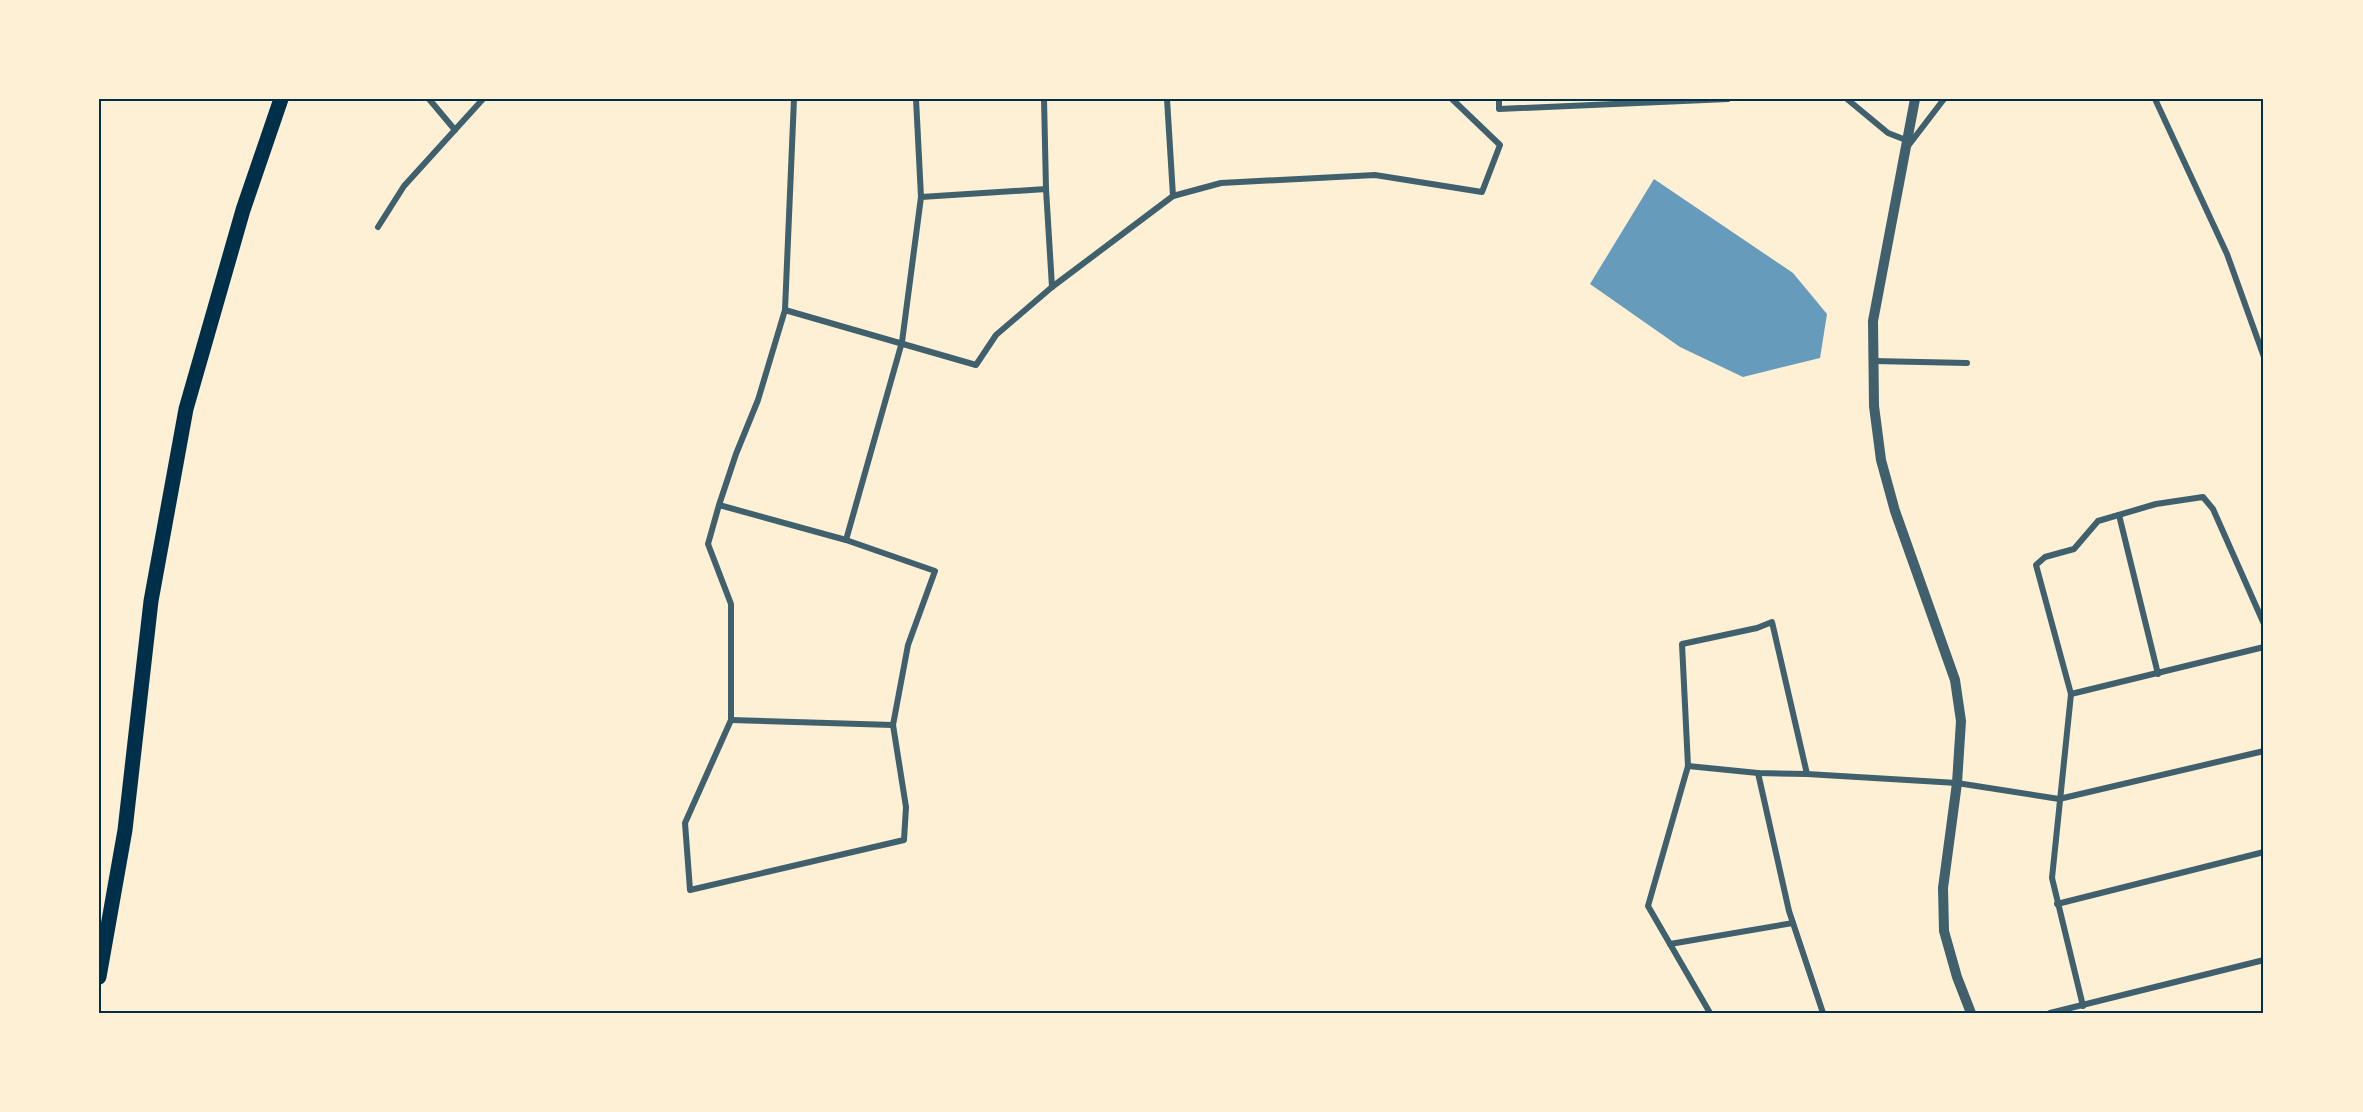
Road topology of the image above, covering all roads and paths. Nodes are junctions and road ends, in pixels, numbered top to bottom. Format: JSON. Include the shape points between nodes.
{"nodes":[{"id":1,"x":281,"y":99,"type":"edge"},
{"id":2,"x":429,"y":99,"type":"edge"},
{"id":3,"x":483,"y":99,"type":"edge"},
{"id":4,"x":794,"y":99,"type":"edge"},
{"id":5,"x":916,"y":99,"type":"edge"},
{"id":6,"x":1044,"y":99,"type":"edge"},
{"id":7,"x":1167,"y":99,"type":"edge"},
{"id":8,"x":1452,"y":99,"type":"edge"},
{"id":9,"x":1499,"y":99,"type":"edge"},
{"id":10,"x":1725,"y":99,"type":"edge"},
{"id":11,"x":1847,"y":99,"type":"edge"},
{"id":12,"x":1915,"y":99,"type":"edge"},
{"id":13,"x":1944,"y":99,"type":"edge"},
{"id":14,"x":2155,"y":99,"type":"edge"},
{"id":15,"x":455,"y":130,"type":"junction"},
{"id":16,"x":1906,"y":145,"type":"junction"},
{"id":17,"x":1046,"y":189,"type":"junction"},
{"id":18,"x":1173,"y":196,"type":"junction"},
{"id":19,"x":921,"y":197,"type":"junction"},
{"id":20,"x":378,"y":227,"type":"dead end"},
{"id":21,"x":1052,"y":287,"type":"junction"},
{"id":22,"x":785,"y":310,"type":"junction"},
{"id":23,"x":902,"y":342,"type":"junction"},
{"id":24,"x":2264,"y":357,"type":"edge"},
{"id":25,"x":1874,"y":361,"type":"junction"},
{"id":26,"x":1967,"y":363,"type":"dead end"},
{"id":27,"x":719,"y":505,"type":"junction"},
{"id":28,"x":2120,"y":515,"type":"junction"},
{"id":29,"x":846,"y":540,"type":"junction"},
{"id":30,"x":2264,"y":624,"type":"edge"},
{"id":31,"x":2264,"y":647,"type":"edge"},
{"id":32,"x":2158,"y":674,"type":"junction"},
{"id":33,"x":2071,"y":693,"type":"junction"},
{"id":34,"x":730,"y":720,"type":"junction"},
{"id":35,"x":893,"y":724,"type":"junction"},
{"id":36,"x":2264,"y":751,"type":"edge"},
{"id":37,"x":1688,"y":766,"type":"junction"},
{"id":38,"x":1758,"y":773,"type":"junction"},
{"id":39,"x":1807,"y":774,"type":"junction"},
{"id":40,"x":1957,"y":783,"type":"junction"},
{"id":41,"x":2059,"y":800,"type":"junction"},
{"id":42,"x":2264,"y":852,"type":"edge"},
{"id":43,"x":2057,"y":904,"type":"junction"},
{"id":44,"x":1793,"y":923,"type":"junction"},
{"id":45,"x":1670,"y":944,"type":"junction"},
{"id":46,"x":2264,"y":960,"type":"edge"},
{"id":47,"x":99,"y":977,"type":"edge"},
{"id":48,"x":2083,"y":1006,"type":"junction"},
{"id":49,"x":1710,"y":1013,"type":"edge"},
{"id":50,"x":1823,"y":1013,"type":"edge"},
{"id":51,"x":1971,"y":1013,"type":"edge"},
{"id":52,"x":2049,"y":1013,"type":"edge"}],
"edges":[{"from":1,"to":47,"type":"main road","via":[[243,210],[186,409],[151,602],[125,830]]},
{"from":2,"to":15,"type":"street"},
{"from":3,"to":15,"type":"street"},
{"from":4,"to":22,"type":"street"},
{"from":5,"to":19,"type":"street"},
{"from":6,"to":17,"type":"street"},
{"from":7,"to":18,"type":"street"},
{"from":8,"to":18,"type":"street","via":[[1500,145],[1482,192],[1375,175],[1221,183]]},
{"from":9,"to":10,"type":"street","via":[[1499,108]]},
{"from":11,"to":16,"type":"street"},
{"from":12,"to":16,"type":"street"},
{"from":13,"to":16,"type":"street"},
{"from":14,"to":24,"type":"street","via":[[2227,254]]},
{"from":15,"to":20,"type":"street","via":[[404,186]]},
{"from":16,"to":25,"type":"street","via":[[1873,321]]},
{"from":17,"to":19,"type":"street"},
{"from":17,"to":21,"type":"street"},
{"from":18,"to":21,"type":"street"},
{"from":19,"to":23,"type":"street"},
{"from":21,"to":23,"type":"street","via":[[996,335],[976,365]]},
{"from":22,"to":23,"type":"street"},
{"from":22,"to":27,"type":"street","via":[[758,400]]},
{"from":23,"to":29,"type":"street"},
{"from":25,"to":26,"type":"street"},
{"from":25,"to":40,"type":"street","via":[[1874,406],[1881,460],[1955,680],[1961,722]]},
{"from":27,"to":29,"type":"street"},
{"from":27,"to":34,"type":"street","via":[[708,544],[731,604]]},
{"from":28,"to":30,"type":"street","via":[[2156,504],[2203,497],[2213,510]]},
{"from":28,"to":32,"type":"street"},
{"from":28,"to":33,"type":"street","via":[[2098,521],[2074,549],[2045,557],[2036,565]]},
{"from":29,"to":35,"type":"street","via":[[935,571],[908,645]]},
{"from":31,"to":32,"type":"street"},
{"from":32,"to":33,"type":"street"},
{"from":33,"to":41,"type":"street"},
{"from":34,"to":35,"type":"street"},
{"from":34,"to":35,"type":"street","via":[[685,824],[690,890],[904,840],[906,807]]},
{"from":36,"to":41,"type":"street"},
{"from":37,"to":38,"type":"street"},
{"from":37,"to":39,"type":"street","via":[[1682,644],[1772,622]]},
{"from":37,"to":45,"type":"street","via":[[1648,906]]},
{"from":38,"to":39,"type":"street"},
{"from":38,"to":44,"type":"street"},
{"from":39,"to":40,"type":"street"},
{"from":40,"to":41,"type":"street"},
{"from":40,"to":51,"type":"street","via":[[1943,888],[1944,931]]},
{"from":41,"to":43,"type":"street","via":[[2052,878]]},
{"from":42,"to":43,"type":"street"},
{"from":43,"to":48,"type":"street"},
{"from":44,"to":45,"type":"street"},
{"from":44,"to":50,"type":"street"},
{"from":45,"to":49,"type":"street"},
{"from":46,"to":48,"type":"street"},
{"from":48,"to":52,"type":"street"}]}
